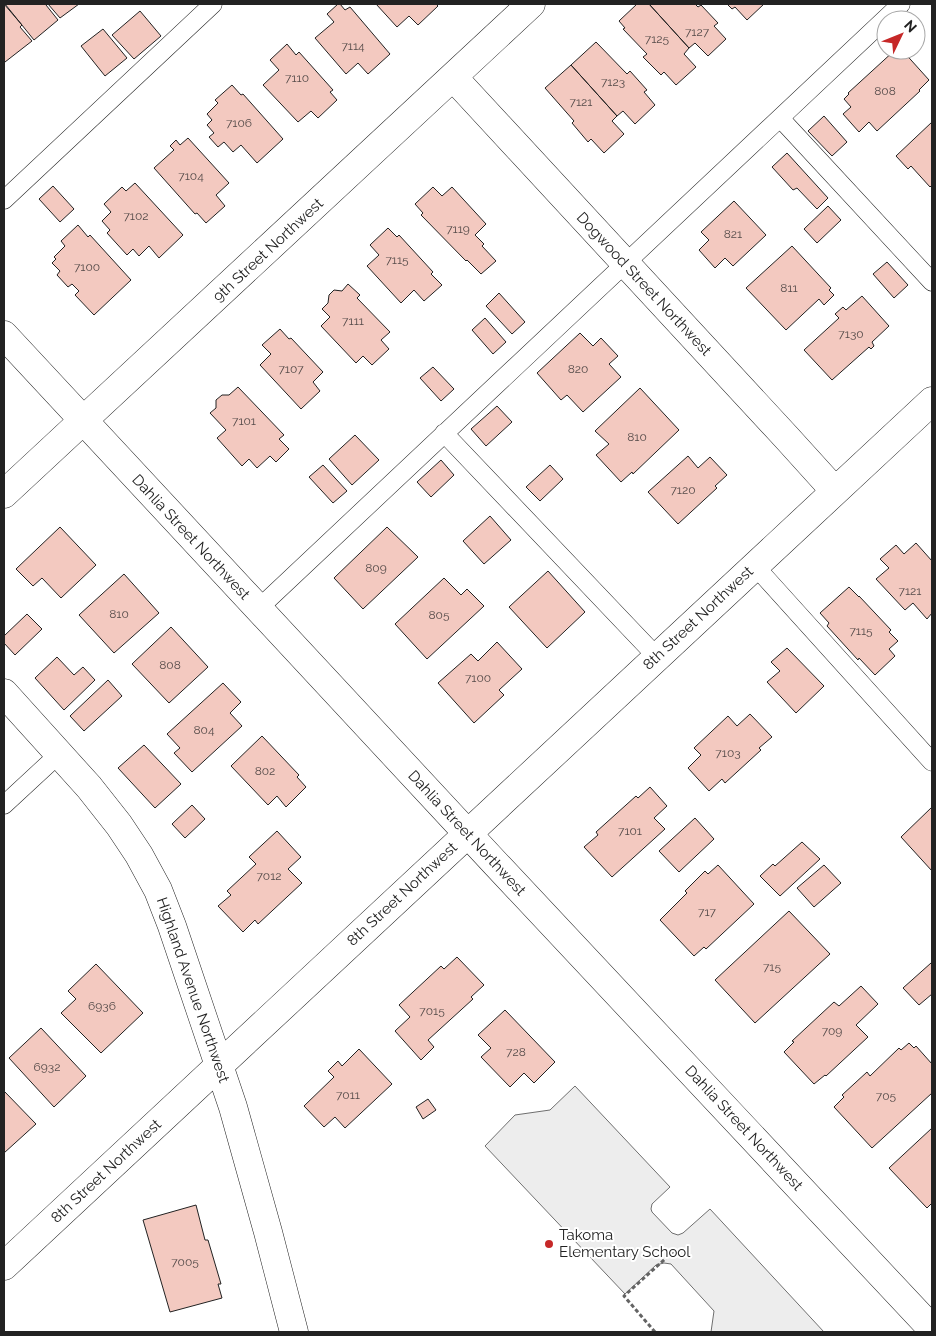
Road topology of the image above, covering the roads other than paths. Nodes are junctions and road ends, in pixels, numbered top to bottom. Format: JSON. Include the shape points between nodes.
{"nodes":[{"id":1,"x":212,"y":4,"type":"edge"},
{"id":2,"x":531,"y":4,"type":"edge"},
{"id":3,"x":901,"y":4,"type":"edge"},
{"id":4,"x":453,"y":77,"type":"junction"},
{"id":5,"x":780,"y":118,"type":"junction"},
{"id":6,"x":4,"y":200,"type":"edge"},
{"id":7,"x":625,"y":263,"type":"junction"},
{"id":8,"x":932,"y":282,"type":"edge"},
{"id":9,"x":4,"y":335,"type":"edge"},
{"id":10,"x":932,"y":400,"type":"edge"},
{"id":11,"x":83,"y":422,"type":"junction"},
{"id":12,"x":444,"y":433,"type":"junction"},
{"id":13,"x":835,"y":491,"type":"junction"},
{"id":14,"x":4,"y":494,"type":"edge"},
{"id":15,"x":755,"y":566,"type":"junction"},
{"id":16,"x":258,"y":608,"type":"junction"},
{"id":17,"x":657,"y":657,"type":"junction"},
{"id":18,"x":4,"y":693,"type":"edge"},
{"id":19,"x":59,"y":754,"type":"junction"},
{"id":20,"x":932,"y":762,"type":"edge"},
{"id":21,"x":4,"y":805,"type":"edge"},
{"id":22,"x":467,"y":834,"type":"junction"},
{"id":23,"x":219,"y":1064,"type":"junction"},
{"id":24,"x":4,"y":1266,"type":"edge"},
{"id":25,"x":932,"y":1329,"type":"edge"},
{"id":26,"x":294,"y":1332,"type":"edge"}],
"edges":[{"from":1,"to":6,"type":"lane"},
{"from":2,"to":4,"type":"street","name":"9th Street Northwest"},
{"from":3,"to":5,"type":"lane"},
{"from":4,"to":7,"type":"street","name":"Dogwood Street Northwest"},
{"from":4,"to":11,"type":"street","name":"9th Street Northwest"},
{"from":5,"to":7,"type":"lane"},
{"from":5,"to":8,"type":"lane"},
{"from":7,"to":12,"type":"lane"},
{"from":7,"to":13,"type":"street","name":"Dogwood Street Northwest"},
{"from":9,"to":11,"type":"street","name":"Dahlia Street Northwest"},
{"from":10,"to":13,"type":"street","name":"8th Street Northwest"},
{"from":11,"to":14,"type":"street","name":"9th Street Northwest"},
{"from":11,"to":16,"type":"street","name":"Dahlia Street Northwest"},
{"from":12,"to":16,"type":"lane"},
{"from":12,"to":17,"type":"lane"},
{"from":13,"to":15,"type":"street","name":"8th Street Northwest"},
{"from":15,"to":17,"type":"street","name":"8th Street Northwest"},
{"from":15,"to":20,"type":"lane"},
{"from":16,"to":22,"type":"street","name":"Dahlia Street Northwest"},
{"from":17,"to":22,"type":"street","name":"8th Street Northwest"},
{"from":18,"to":19,"type":"street","name":"Highland Avenue Northwest"},
{"from":19,"to":21,"type":"lane"},
{"from":19,"to":23,"type":"street","name":"Highland Avenue Northwest","via":[[120,825],[149,872],[172,926]]},
{"from":22,"to":23,"type":"street","name":"8th Street Northwest"},
{"from":22,"to":25,"type":"street","name":"Dahlia Street Northwest"},
{"from":23,"to":24,"type":"street","name":"8th Street Northwest"},
{"from":23,"to":26,"type":"street","name":"Highland Avenue Northwest","via":[[238,1122]]}]}
